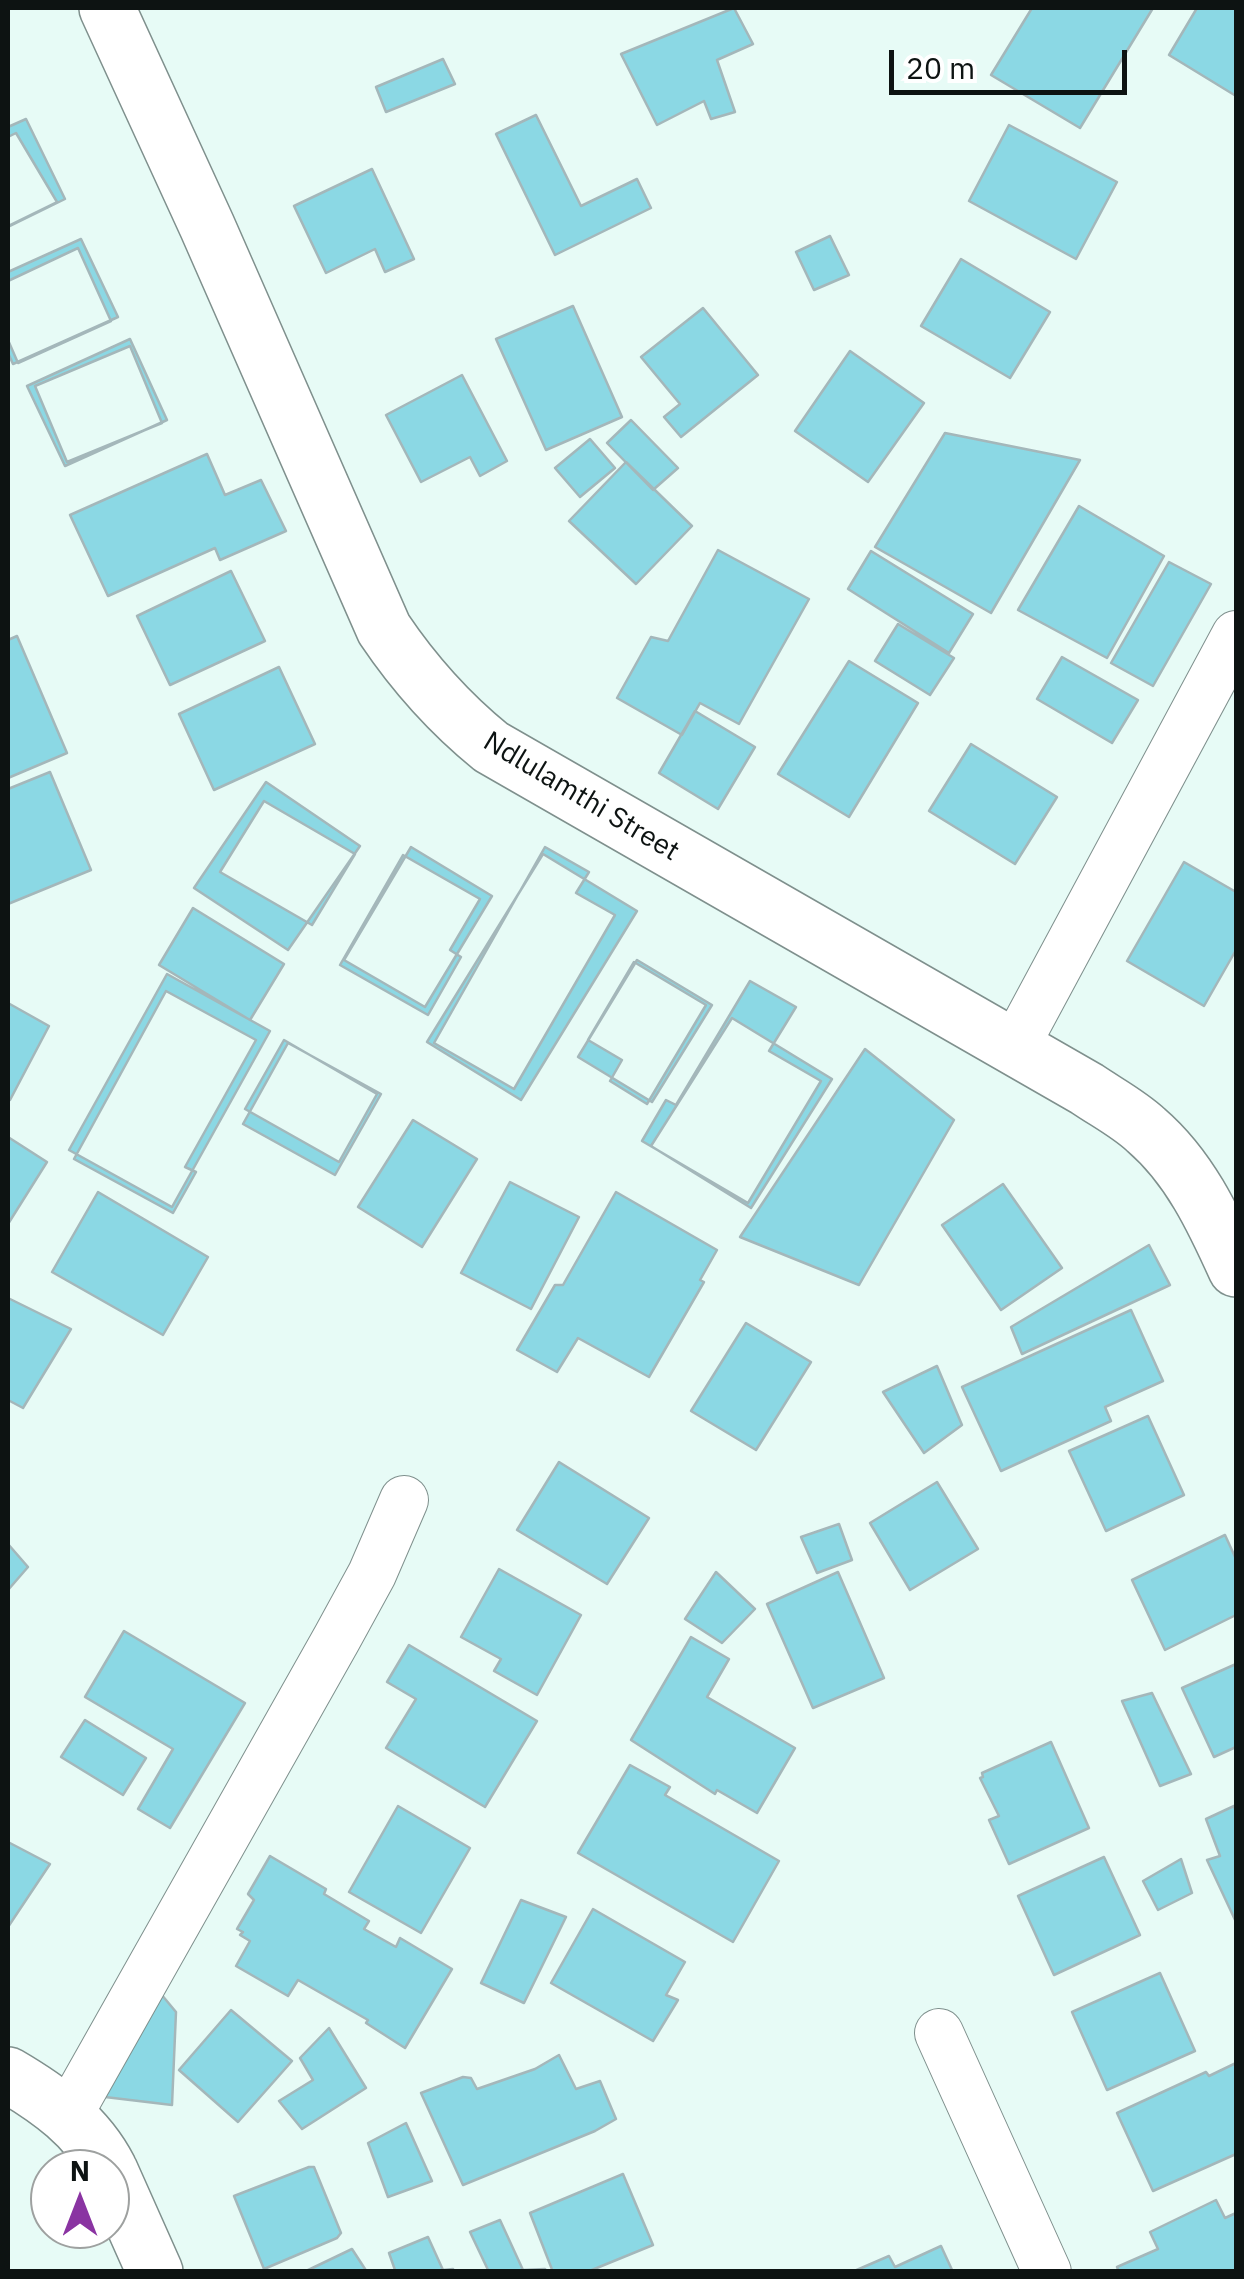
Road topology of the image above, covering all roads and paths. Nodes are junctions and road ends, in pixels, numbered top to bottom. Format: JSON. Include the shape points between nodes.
{"nodes":[{"id":1,"x":107,"y":8,"type":"edge"},
{"id":2,"x":1236,"y":635,"type":"edge"},
{"id":3,"x":1014,"y":1048,"type":"junction"},
{"id":4,"x":1236,"y":1269,"type":"edge"},
{"id":5,"x":404,"y":1500,"type":"dead end"},
{"id":6,"x":939,"y":2033,"type":"dead end"},
{"id":7,"x":8,"y":2075,"type":"edge"},
{"id":8,"x":68,"y":2115,"type":"junction"},
{"id":9,"x":98,"y":2149,"type":"edge"},
{"id":10,"x":130,"y":2215,"type":"edge"},
{"id":11,"x":155,"y":2272,"type":"edge"},
{"id":12,"x":1047,"y":2272,"type":"edge"}],
"edges":[{"from":1,"to":3,"type":"street","name":"Ndlulamthi Street","via":[[384,629],[412,671],[491,747]]},
{"from":2,"to":3,"type":"lane"},
{"from":3,"to":4,"type":"street","name":"Ndlulamthi Street","via":[[1146,1129],[1184,1170]]},
{"from":5,"to":8,"type":"lane","via":[[338,1638]]},
{"from":6,"to":12,"type":"lane"},
{"from":7,"to":8,"type":"street"},
{"from":8,"to":9,"type":"street"},
{"from":10,"to":11,"type":"street"}]}
